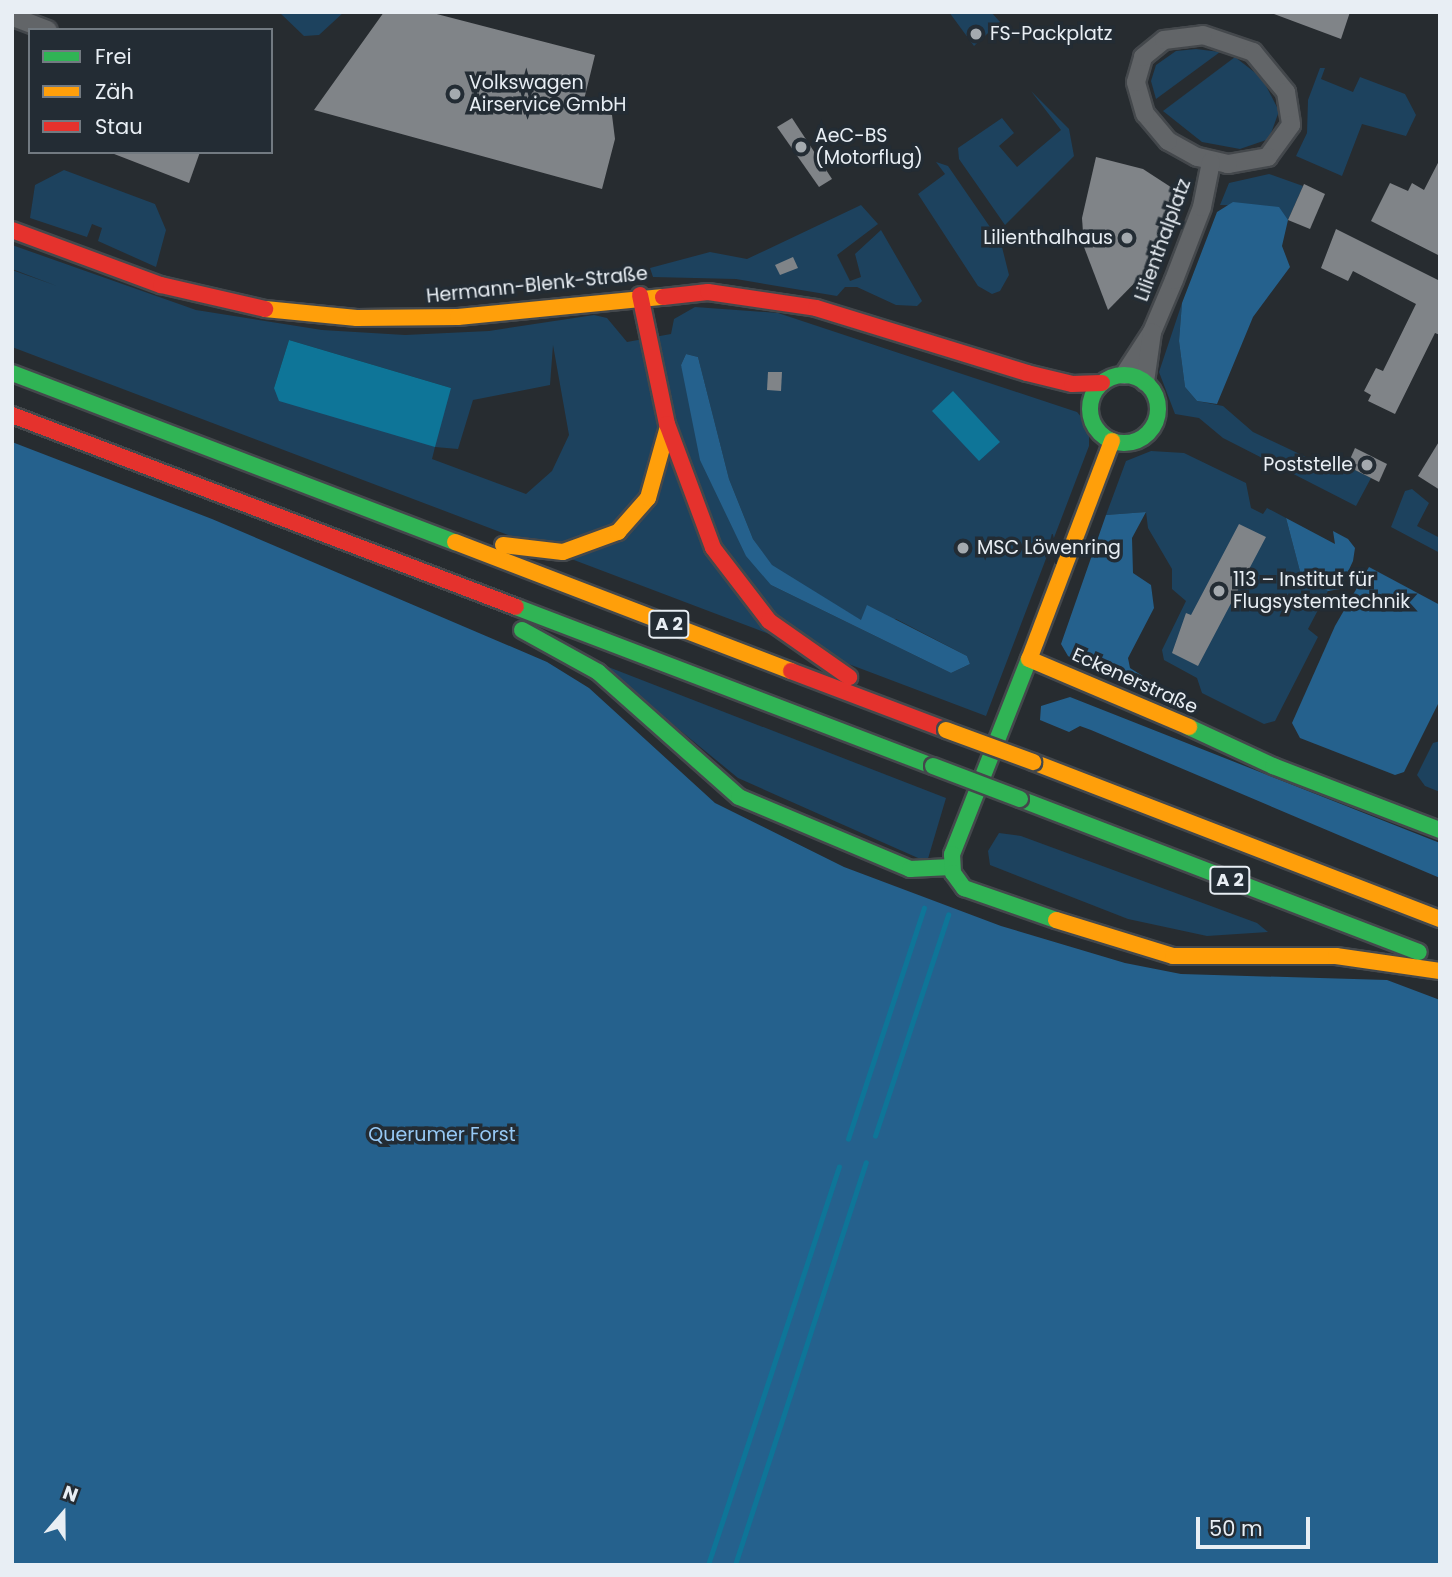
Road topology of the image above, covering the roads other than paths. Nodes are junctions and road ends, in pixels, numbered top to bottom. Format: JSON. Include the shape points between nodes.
{"nodes":[{"id":1,"x":16,"y":18,"type":"edge"},
{"id":2,"x":43,"y":28,"type":"edge"},
{"id":3,"x":1211,"y":162,"type":"junction"},
{"id":4,"x":12,"y":230,"type":"edge"},
{"id":5,"x":639,"y":295,"type":"junction"},
{"id":6,"x":1152,"y":332,"type":"junction"},
{"id":7,"x":12,"y":373,"type":"edge"},
{"id":8,"x":1027,"y":373,"type":"junction"},
{"id":9,"x":1124,"y":375,"type":"junction"},
{"id":10,"x":1145,"y":382,"type":"junction"},
{"id":11,"x":1102,"y":383,"type":"junction"},
{"id":12,"x":1090,"y":410,"type":"junction"},
{"id":13,"x":12,"y":415,"type":"edge"},
{"id":14,"x":667,"y":424,"type":"junction"},
{"id":15,"x":1112,"y":441,"type":"junction"},
{"id":16,"x":405,"y":524,"type":"junction"},
{"id":17,"x":434,"y":576,"type":"junction"},
{"id":18,"x":1029,"y":659,"type":"junction"},
{"id":19,"x":940,"y":727,"type":"junction"},
{"id":20,"x":1440,"y":830,"type":"edge"},
{"id":21,"x":951,"y":867,"type":"junction"},
{"id":22,"x":1440,"y":919,"type":"edge"},
{"id":23,"x":1440,"y":960,"type":"edge"},
{"id":24,"x":1440,"y":971,"type":"edge"}],
"edges":[{"from":1,"to":2,"type":"street"},
{"from":3,"to":3,"type":"street","name":"Lilienthalplatz","via":[[1256,161],[1274,153],[1291,125],[1286,92],[1265,62],[1241,45],[1203,35],[1164,40],[1139,66],[1140,105],[1168,141]]},
{"from":3,"to":6,"type":"street","name":"Lilienthalplatz","via":[[1202,207]]},
{"from":4,"to":5,"type":"main road","name":"Hermann-Blenk-Straße","via":[[161,285],[297,313],[458,317]]},
{"from":5,"to":8,"type":"main road","name":"Hermann-Blenk-Straße","via":[[708,292],[801,305]]},
{"from":5,"to":14,"type":"main road"},
{"from":6,"to":9,"type":"street","name":"Lilienthalplatz"},
{"from":6,"to":10,"type":"street","name":"Lilienthalplatz"},
{"from":7,"to":16,"type":"main road","number":"A 2"},
{"from":8,"to":11,"type":"main road","name":"Hermann-Blenk-Straße","via":[[1073,384]]},
{"from":8,"to":12,"type":"main road","name":"Hermann-Blenk-Straße"},
{"from":9,"to":10,"type":"main road"},
{"from":9,"to":11,"type":"main road"},
{"from":10,"to":15,"type":"main road","via":[[1158,402],[1154,426],[1132,442]]},
{"from":11,"to":12,"type":"main road"},
{"from":12,"to":15,"type":"main road","via":[[1096,429]]},
{"from":13,"to":17,"type":"main road","number":"A 2"},
{"from":14,"to":16,"type":"main road","via":[[664,455],[648,498],[624,527],[592,545],[534,552]]},
{"from":14,"to":19,"type":"main road","via":[[704,529],[752,604],[813,656]]},
{"from":15,"to":18,"type":"main road"},
{"from":16,"to":19,"type":"main road","number":"A 2"},
{"from":17,"to":21,"type":"main road","via":[[479,612],[598,673],[739,797],[918,871]]},
{"from":17,"to":23,"type":"main road","number":"A 2","bridge":true},
{"from":18,"to":20,"type":"main road","name":"Eckenerstraße","via":[[1130,699],[1236,751]]},
{"from":18,"to":21,"type":"main road"},
{"from":19,"to":22,"type":"main road","number":"A 2","bridge":true},
{"from":21,"to":24,"type":"main road","via":[[970,892],[1154,953],[1204,958],[1336,956]]}]}
